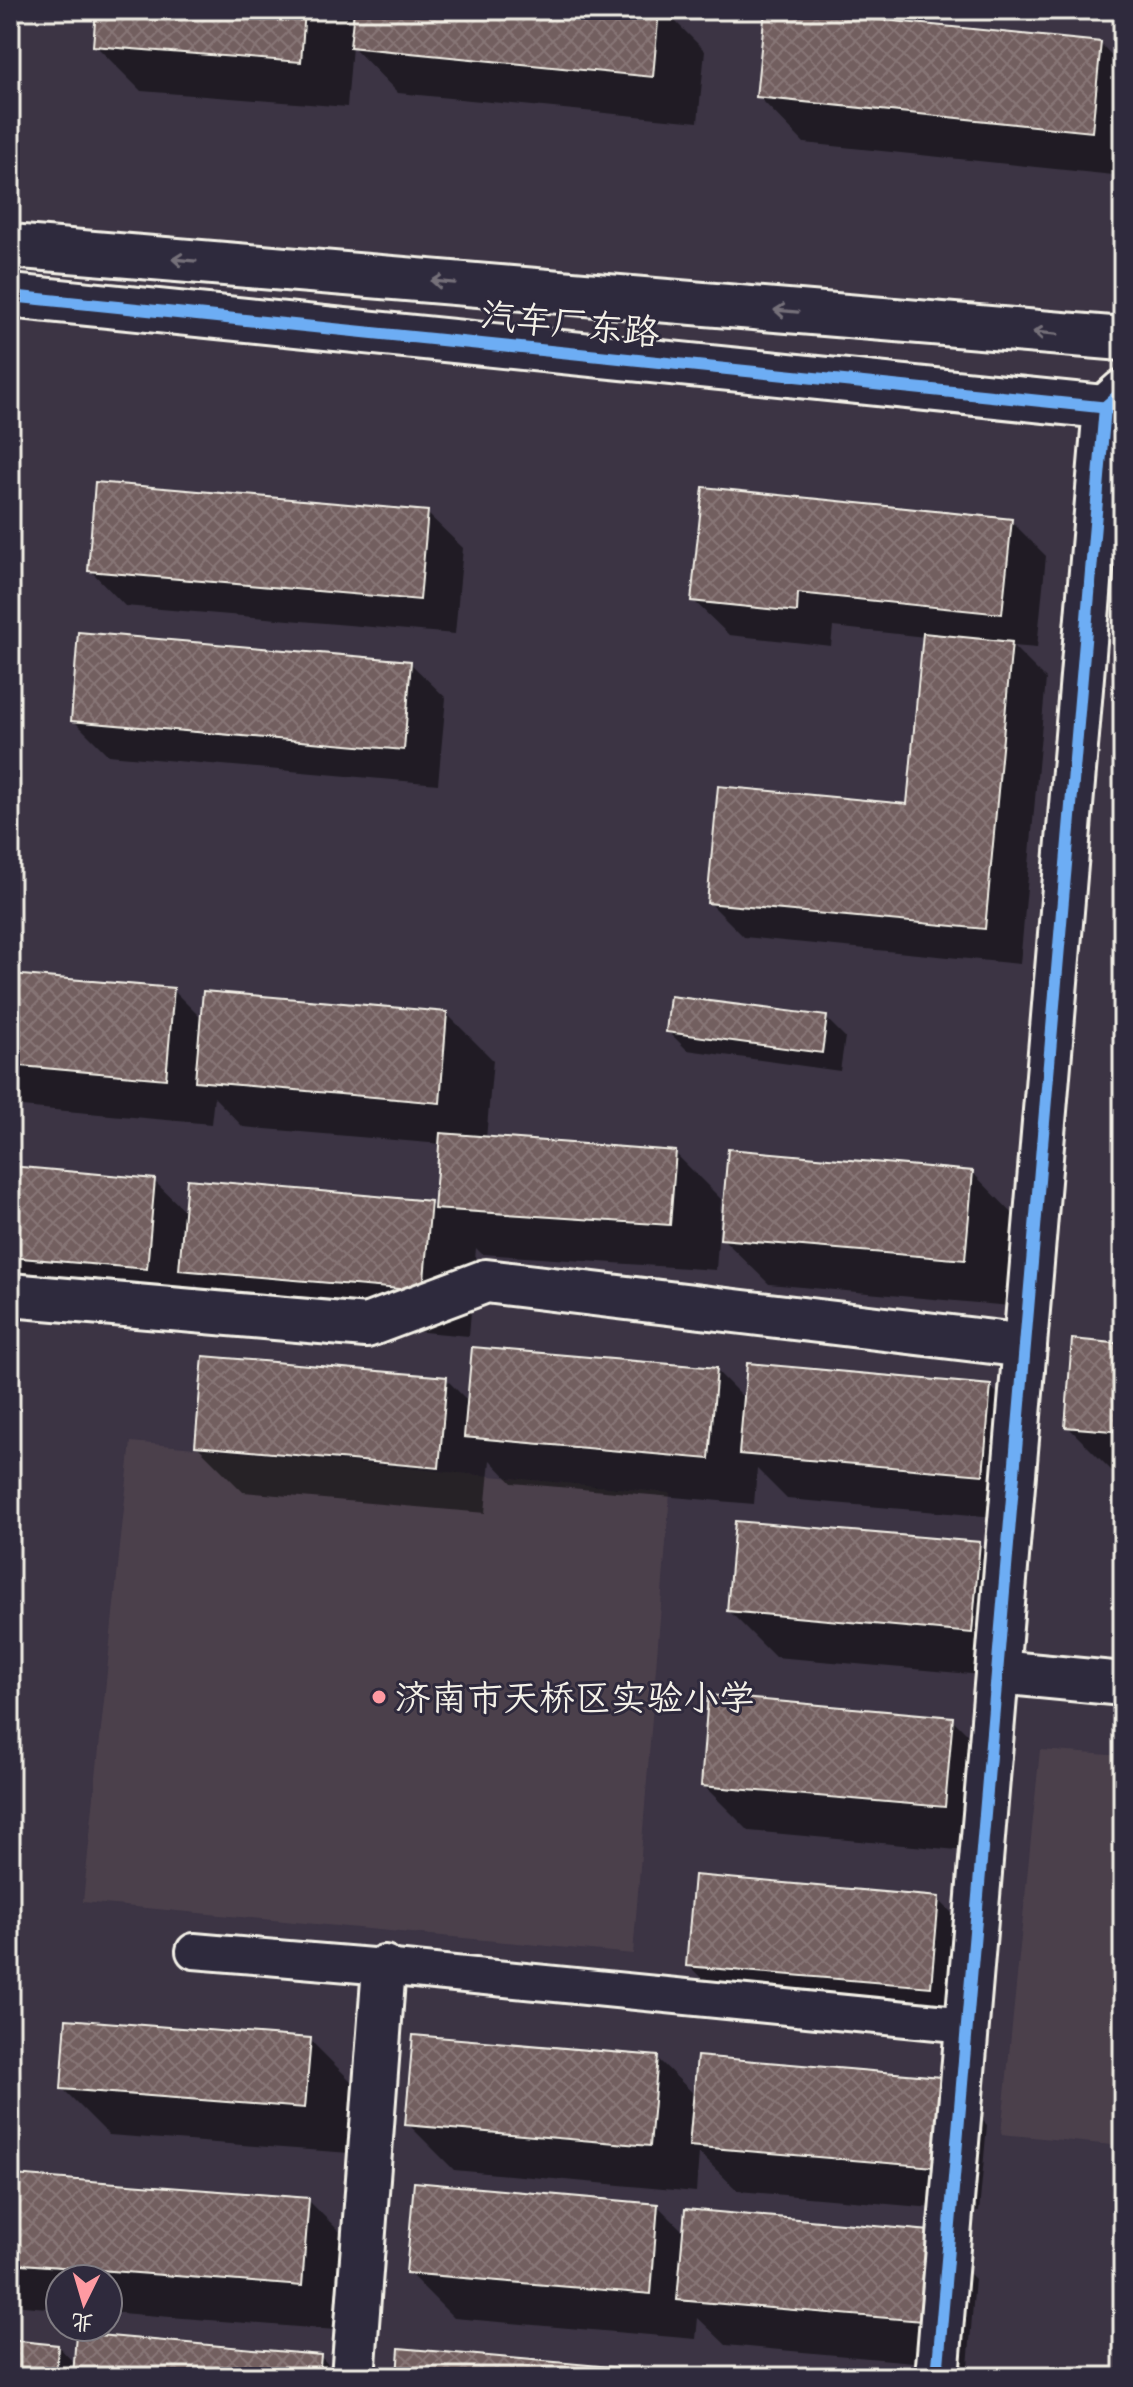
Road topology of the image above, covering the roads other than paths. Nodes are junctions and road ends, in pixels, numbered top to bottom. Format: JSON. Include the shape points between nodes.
{"nodes":[{"id":1,"x":10,"y":246,"type":"edge"},
{"id":2,"x":10,"y":296,"type":"edge"},
{"id":3,"x":1123,"y":339,"type":"edge"},
{"id":4,"x":1117,"y":402,"type":"edge"},
{"id":5,"x":10,"y":1295,"type":"edge"},
{"id":6,"x":1025,"y":1346,"type":"junction"},
{"id":7,"x":997,"y":1672,"type":"junction"},
{"id":8,"x":1123,"y":1684,"type":"edge"},
{"id":9,"x":194,"y":1951,"type":"dead end"},
{"id":10,"x":384,"y":1967,"type":"junction"},
{"id":11,"x":967,"y":2025,"type":"junction"},
{"id":12,"x":353,"y":2377,"type":"edge"},
{"id":13,"x":937,"y":2377,"type":"edge"}],
"edges":[{"from":3,"to":1,"type":"street","name":"汽车厂东路","one_way":true},
{"from":2,"to":4,"type":"street","name":"汽车厂东路"},
{"from":4,"to":6,"type":"street"},
{"from":5,"to":6,"type":"street","via":[[366,1326],[486,1281]]},
{"from":6,"to":7,"type":"street"},
{"from":7,"to":8,"type":"street"},
{"from":7,"to":11,"type":"street"},
{"from":9,"to":10,"type":"street"},
{"from":10,"to":11,"type":"street"},
{"from":10,"to":12,"type":"street"},
{"from":11,"to":13,"type":"street"}]}
